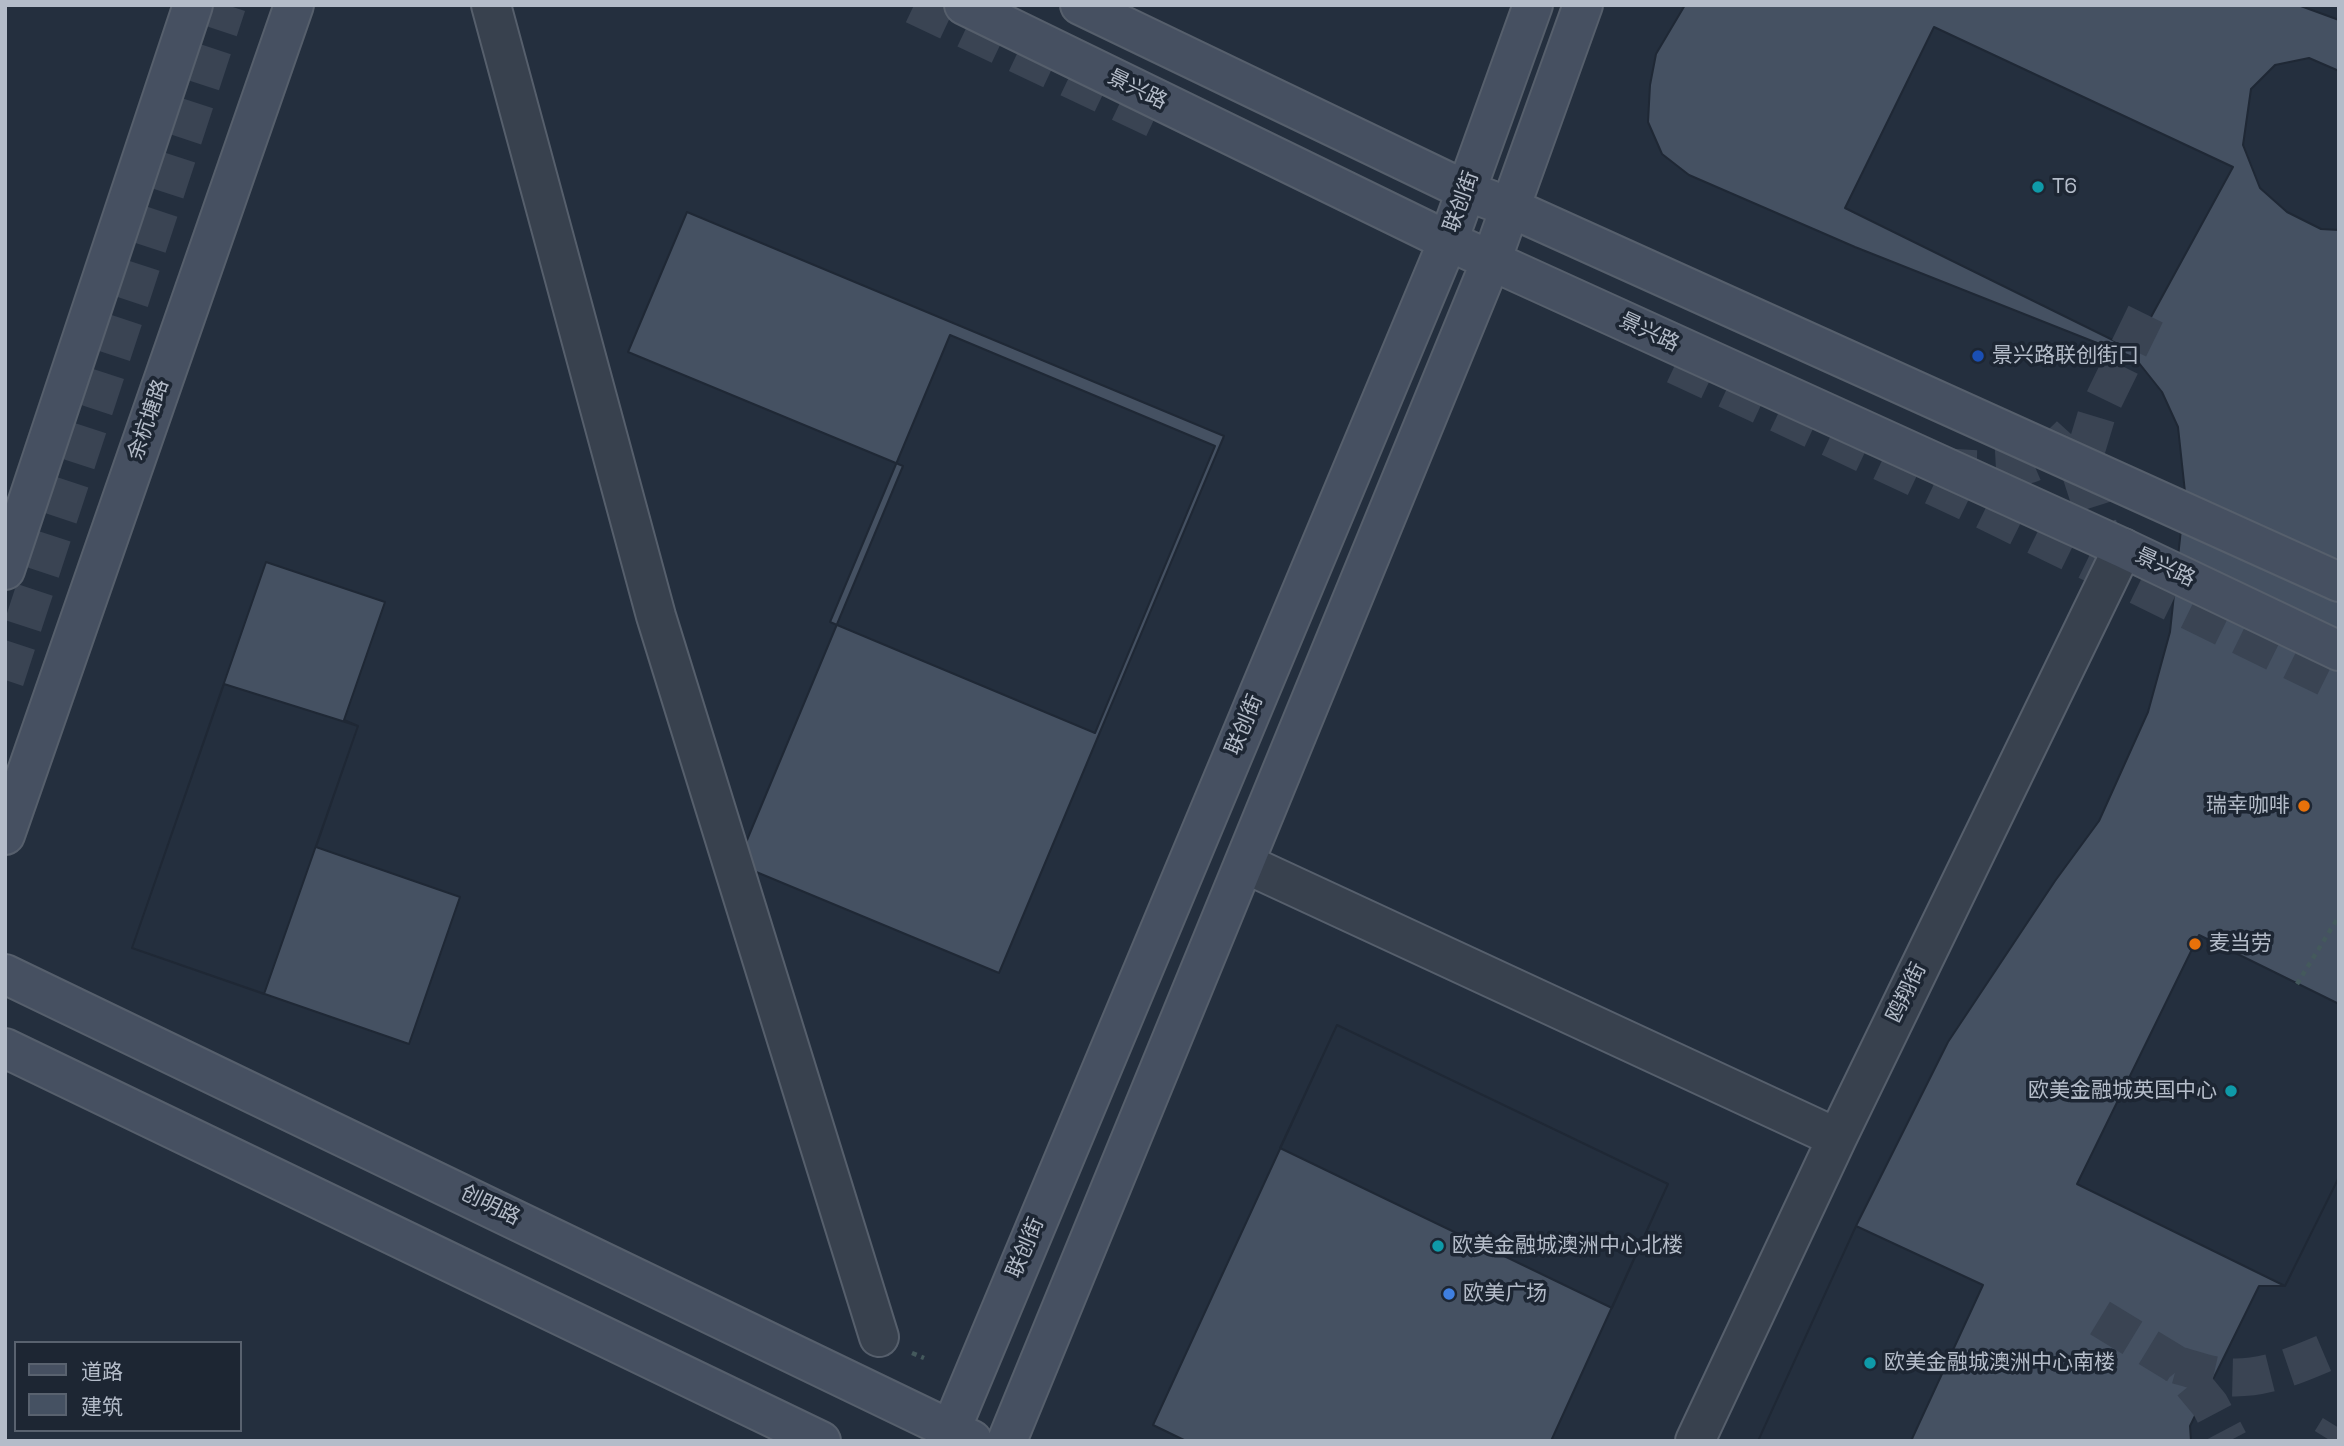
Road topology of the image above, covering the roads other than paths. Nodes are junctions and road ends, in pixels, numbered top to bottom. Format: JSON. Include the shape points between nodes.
{"nodes":[{"id":1,"x":193,"y":5,"type":"edge"},
{"id":2,"x":294,"y":5,"type":"edge"},
{"id":3,"x":491,"y":5,"type":"edge"},
{"id":4,"x":964,"y":5,"type":"edge"},
{"id":5,"x":1080,"y":5,"type":"edge"},
{"id":6,"x":1532,"y":5,"type":"edge"},
{"id":7,"x":1583,"y":5,"type":"edge"},
{"id":8,"x":1467,"y":191,"type":"junction"},
{"id":9,"x":1511,"y":208,"type":"junction"},
{"id":10,"x":1448,"y":242,"type":"junction"},
{"id":11,"x":1492,"y":261,"type":"junction"},
{"id":12,"x":2123,"y":548,"type":"junction"},
{"id":13,"x":5,"y":570,"type":"edge"},
{"id":14,"x":2339,"y":582,"type":"edge"},
{"id":15,"x":2339,"y":651,"type":"edge"},
{"id":16,"x":5,"y":835,"type":"edge"},
{"id":17,"x":1246,"y":864,"type":"junction"},
{"id":18,"x":5,"y":974,"type":"edge"},
{"id":19,"x":5,"y":1048,"type":"edge"},
{"id":20,"x":1838,"y":1138,"type":"junction"},
{"id":21,"x":880,"y":1337,"type":"dead end"},
{"id":22,"x":957,"y":1437,"type":"edge"},
{"id":23,"x":821,"y":1441,"type":"edge"},
{"id":24,"x":1007,"y":1441,"type":"edge"},
{"id":25,"x":1695,"y":1441,"type":"edge"}],
"edges":[{"from":1,"to":13,"type":"street"},
{"from":2,"to":16,"type":"street","name":"余杭塘路"},
{"from":3,"to":21,"type":"street","via":[[656,616]]},
{"from":4,"to":10,"type":"street","name":"景兴路"},
{"from":5,"to":8,"type":"street"},
{"from":6,"to":8,"type":"street","name":"联创街"},
{"from":7,"to":9,"type":"street"},
{"from":8,"to":9,"type":"street"},
{"from":8,"to":10,"type":"street","name":"联创街"},
{"from":9,"to":11,"type":"street"},
{"from":9,"to":14,"type":"street"},
{"from":10,"to":11,"type":"street","name":"景兴路"},
{"from":10,"to":22,"type":"street","name":"联创街"},
{"from":11,"to":12,"type":"street","name":"景兴路"},
{"from":11,"to":17,"type":"street"},
{"from":12,"to":15,"type":"street","name":"景兴路"},
{"from":12,"to":20,"type":"street","name":"鸥翔街"},
{"from":17,"to":20,"type":"street"},
{"from":17,"to":24,"type":"street"},
{"from":18,"to":22,"type":"street","name":"创明路"},
{"from":19,"to":23,"type":"street"},
{"from":20,"to":25,"type":"street","name":"鸥翔街"}]}
